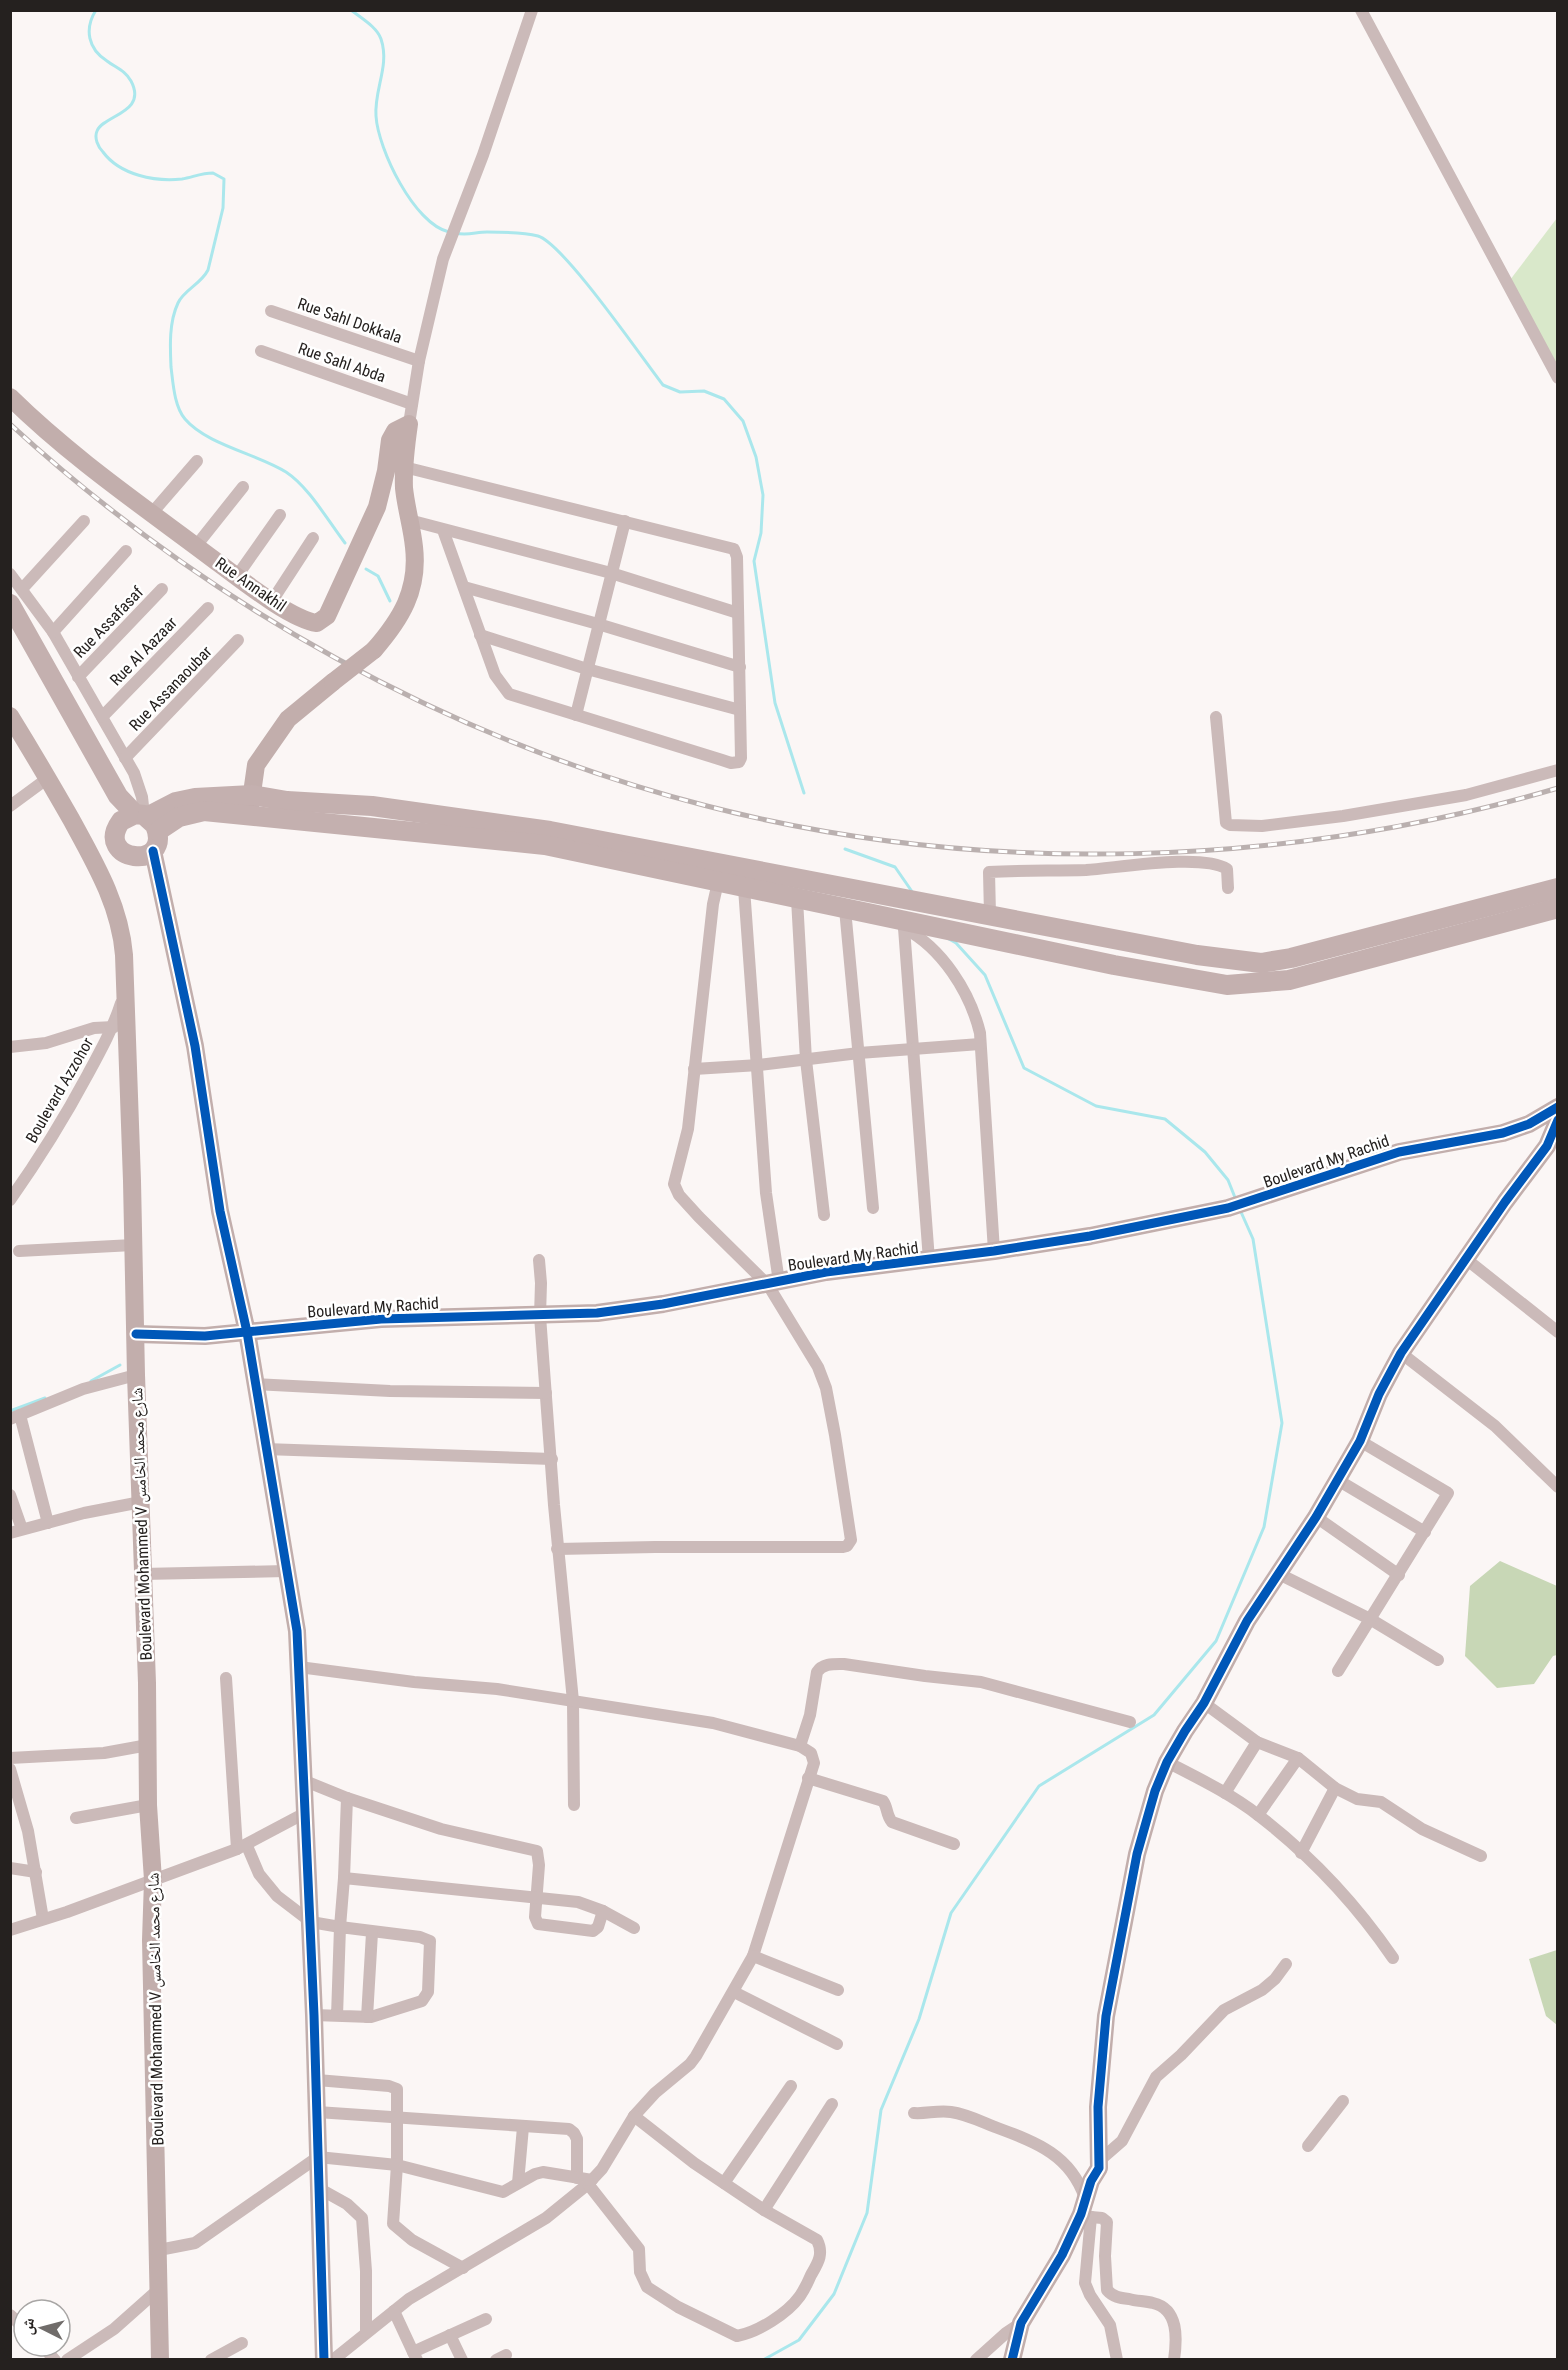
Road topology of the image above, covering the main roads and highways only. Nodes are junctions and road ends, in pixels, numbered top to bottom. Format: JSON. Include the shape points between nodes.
{"nodes":[{"id":1,"x":16,"y":597,"type":"edge"},
{"id":2,"x":10,"y":627,"type":"edge"},
{"id":3,"x":146,"y":820,"type":"junction"},
{"id":4,"x":118,"y":825,"type":"junction"},
{"id":5,"x":1557,"y":888,"type":"edge"},
{"id":6,"x":1557,"y":908,"type":"edge"}],
"edges":[{"from":1,"to":3,"type":"main road","via":[[118,796]]},
{"from":2,"to":4,"type":"main road","via":[[111,801]]},
{"from":3,"to":4,"type":"main road","via":[[125,818]]},
{"from":3,"to":4,"type":"main road","via":[[158,842],[145,854],[125,854],[120,850],[116,838]]},
{"from":3,"to":5,"type":"main road","via":[[176,802],[195,798],[252,795],[372,806],[550,831],[1197,955],[1261,963]]},
{"from":3,"to":6,"type":"main road","via":[[204,811],[545,845],[905,925],[1227,985],[1288,980]]}]}
